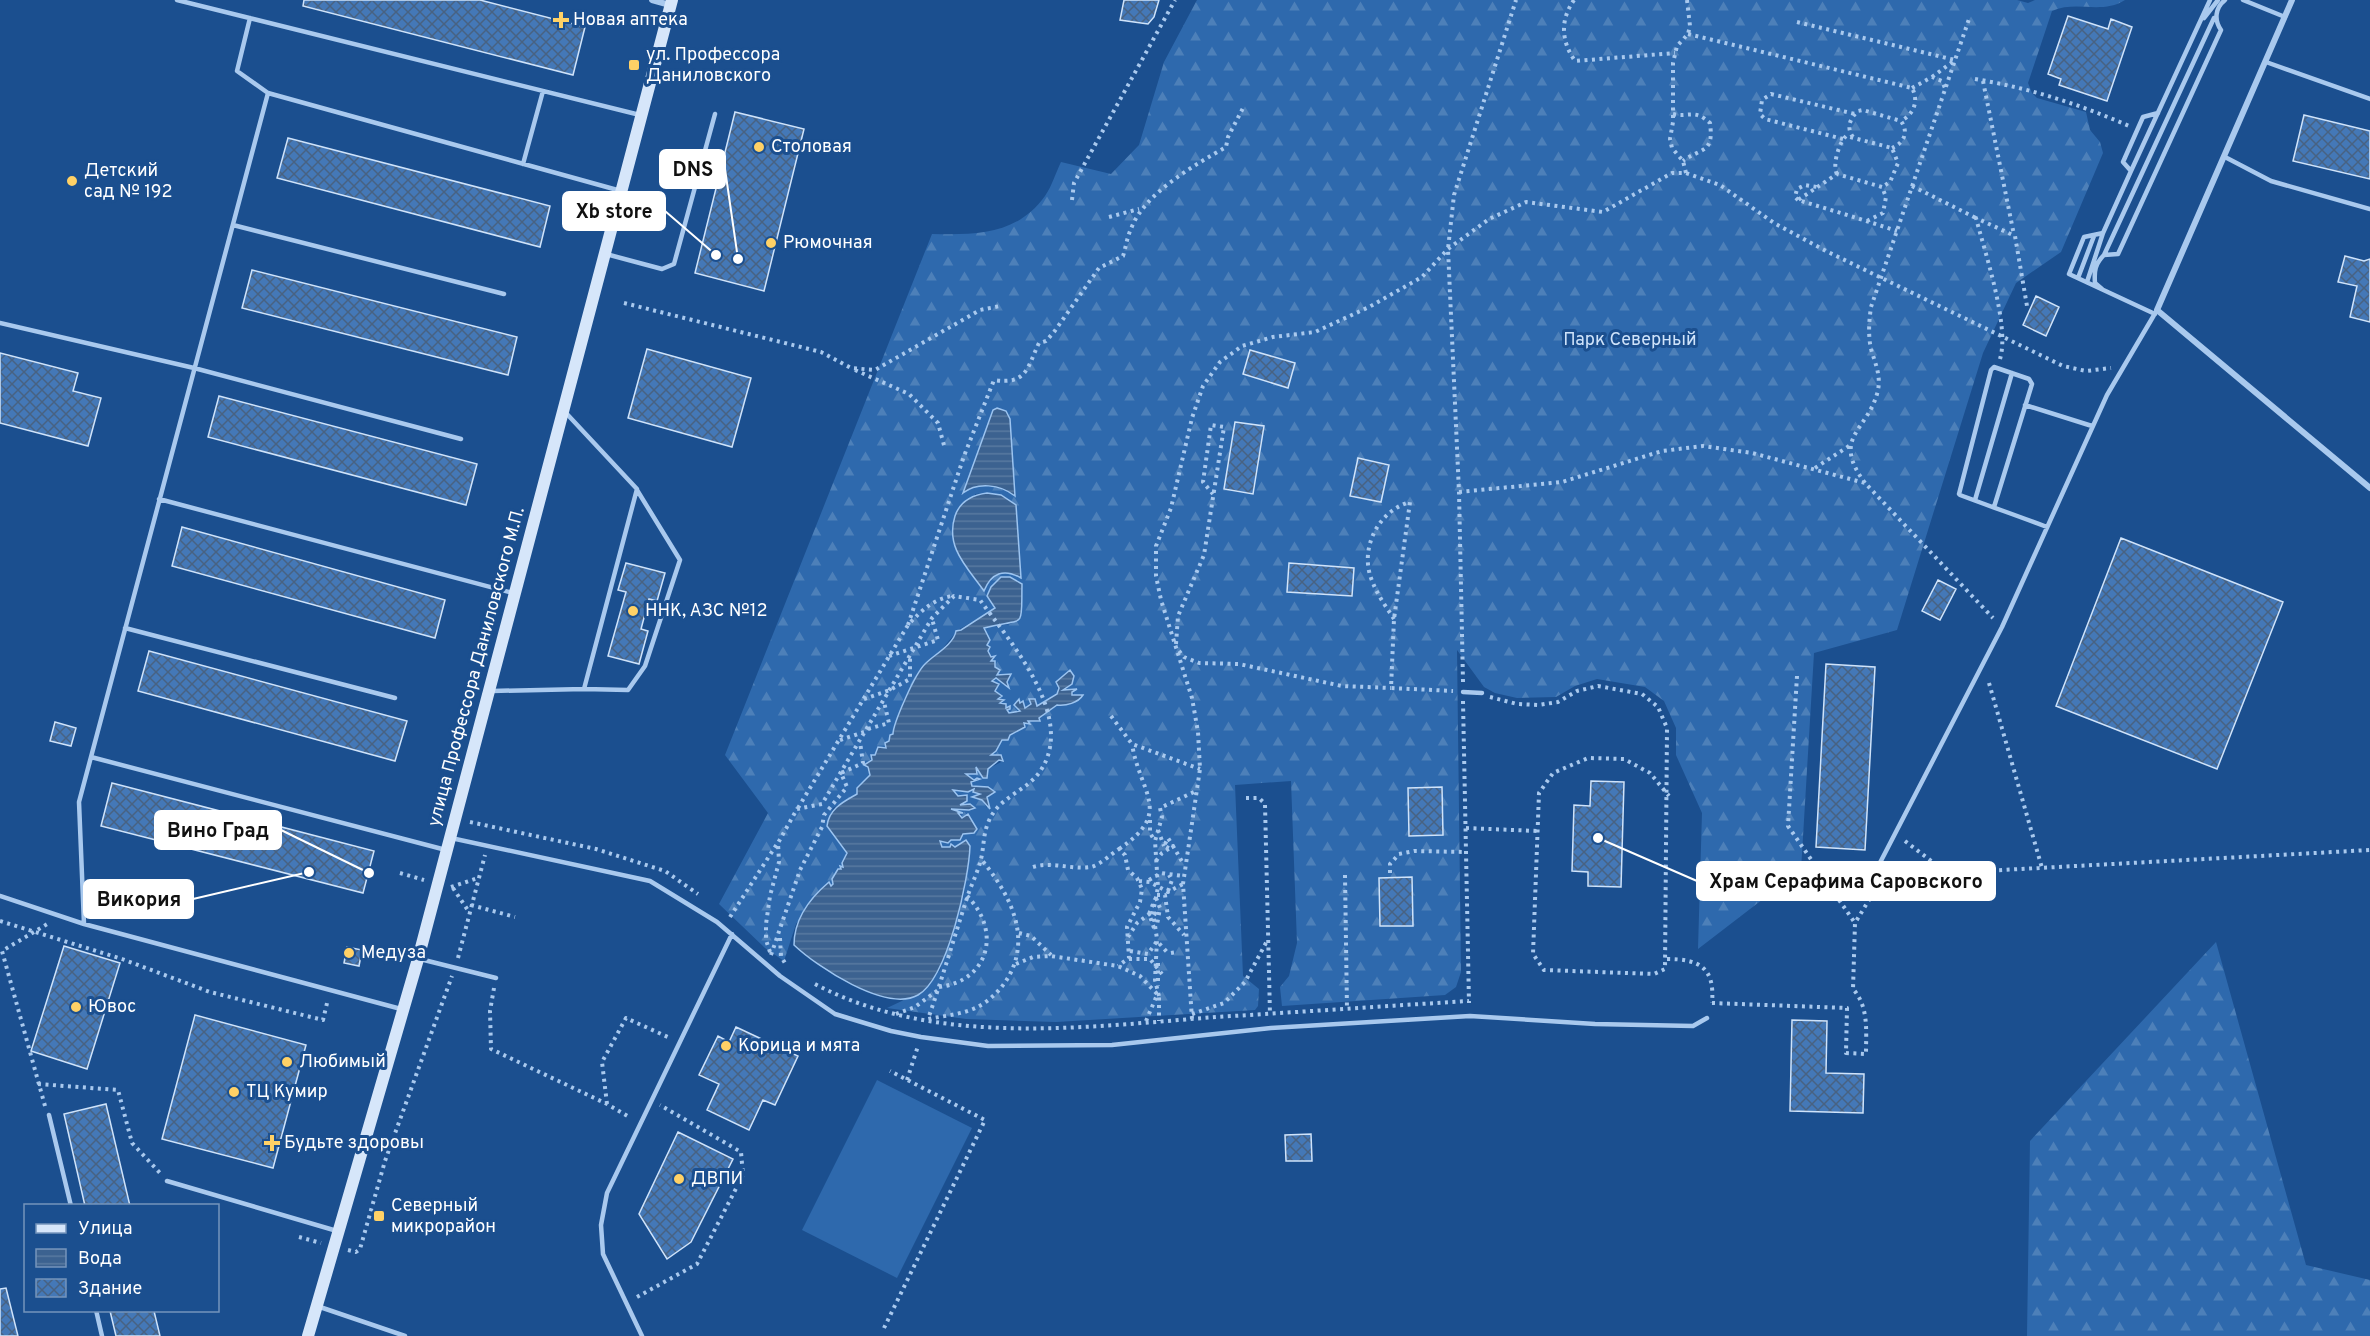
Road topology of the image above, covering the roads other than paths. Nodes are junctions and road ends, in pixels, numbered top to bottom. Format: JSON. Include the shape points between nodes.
{"nodes":[{"id":1,"x":177,"y":0,"type":"edge"},
{"id":2,"x":652,"y":0,"type":"edge"},
{"id":3,"x":2210,"y":0,"type":"edge"},
{"id":4,"x":2218,"y":0,"type":"edge"},
{"id":5,"x":2225,"y":0,"type":"edge"},
{"id":6,"x":2243,"y":0,"type":"edge"},
{"id":7,"x":2292,"y":0,"type":"edge"},
{"id":8,"x":671,"y":2,"type":"edge"},
{"id":9,"x":2216,"y":14,"type":"junction"},
{"id":10,"x":250,"y":18,"type":"junction"},
{"id":11,"x":2285,"y":18,"type":"junction"},
{"id":12,"x":2197,"y":28,"type":"junction"},
{"id":13,"x":2266,"y":62,"type":"junction"},
{"id":14,"x":543,"y":91,"type":"junction"},
{"id":15,"x":268,"y":93,"type":"junction"},
{"id":16,"x":2368,"y":98,"type":"edge"},
{"id":17,"x":2370,"y":105,"type":"edge"},
{"id":18,"x":2158,"y":113,"type":"junction"},
{"id":19,"x":715,"y":114,"type":"dead end"},
{"id":20,"x":643,"y":115,"type":"junction"},
{"id":21,"x":2225,"y":158,"type":"junction"},
{"id":22,"x":523,"y":164,"type":"junction"},
{"id":23,"x":2131,"y":171,"type":"junction"},
{"id":24,"x":622,"y":192,"type":"junction"},
{"id":25,"x":2370,"y":209,"type":"edge"},
{"id":26,"x":233,"y":225,"type":"junction"},
{"id":27,"x":2103,"y":233,"type":"junction"},
{"id":28,"x":2094,"y":236,"type":"junction"},
{"id":29,"x":606,"y":254,"type":"junction"},
{"id":30,"x":2104,"y":255,"type":"junction"},
{"id":31,"x":2078,"y":278,"type":"junction"},
{"id":32,"x":2087,"y":282,"type":"junction"},
{"id":33,"x":2102,"y":289,"type":"junction"},
{"id":34,"x":504,"y":294,"type":"dead end"},
{"id":35,"x":2156,"y":312,"type":"junction"},
{"id":36,"x":0,"y":324,"type":"edge"},
{"id":37,"x":194,"y":369,"type":"junction"},
{"id":38,"x":2012,"y":373,"type":"junction"},
{"id":39,"x":2025,"y":405,"type":"junction"},
{"id":40,"x":564,"y":412,"type":"junction"},
{"id":41,"x":2092,"y":426,"type":"junction"},
{"id":42,"x":461,"y":439,"type":"dead end"},
{"id":43,"x":637,"y":489,"type":"junction"},
{"id":44,"x":2370,"y":489,"type":"edge"},
{"id":45,"x":159,"y":499,"type":"junction"},
{"id":46,"x":1975,"y":501,"type":"junction"},
{"id":47,"x":1994,"y":507,"type":"junction"},
{"id":48,"x":2047,"y":527,"type":"junction"},
{"id":49,"x":515,"y":594,"type":"junction"},
{"id":50,"x":125,"y":628,"type":"junction"},
{"id":51,"x":584,"y":689,"type":"junction"},
{"id":52,"x":489,"y":691,"type":"junction"},
{"id":53,"x":1463,"y":692,"type":"road end"},
{"id":54,"x":1482,"y":693,"type":"road end"},
{"id":55,"x":395,"y":698,"type":"dead end"},
{"id":56,"x":91,"y":757,"type":"junction"},
{"id":57,"x":448,"y":844,"type":"junction"},
{"id":58,"x":1869,"y":884,"type":"dead end"},
{"id":59,"x":0,"y":896,"type":"edge"},
{"id":60,"x":84,"y":924,"type":"junction"},
{"id":61,"x":732,"y":934,"type":"junction"},
{"id":62,"x":418,"y":959,"type":"junction"},
{"id":63,"x":496,"y":978,"type":"road end"},
{"id":64,"x":404,"y":1010,"type":"junction"},
{"id":65,"x":1707,"y":1018,"type":"road end"},
{"id":66,"x":49,"y":1115,"type":"road end"},
{"id":67,"x":167,"y":1181,"type":"road end"},
{"id":68,"x":70,"y":1204,"type":"edge"},
{"id":69,"x":340,"y":1232,"type":"junction"},
{"id":70,"x":317,"y":1306,"type":"junction"},
{"id":71,"x":96,"y":1312,"type":"edge"},
{"id":72,"x":311,"y":1335,"type":"edge"},
{"id":73,"x":102,"y":1336,"type":"edge"},
{"id":74,"x":405,"y":1336,"type":"edge"},
{"id":75,"x":642,"y":1336,"type":"edge"}],
"edges":[{"from":1,"to":10,"type":"lane"},
{"from":2,"to":8,"type":"street","name":"улица Профессора Даниловского М.П."},
{"from":3,"to":12,"type":"lane"},
{"from":4,"to":12,"type":"lane"},
{"from":5,"to":9,"type":"lane"},
{"from":6,"to":11,"type":"lane"},
{"from":7,"to":11,"type":"street"},
{"from":8,"to":20,"type":"main road","name":"улица Профессора Даниловского М.П."},
{"from":9,"to":30,"type":"lane"},
{"from":9,"to":30,"type":"lane","via":[[2221,30],[2118,254]]},
{"from":10,"to":14,"type":"lane"},
{"from":10,"to":15,"type":"lane","via":[[237,71]]},
{"from":11,"to":13,"type":"street"},
{"from":12,"to":18,"type":"lane"},
{"from":13,"to":16,"type":"lane"},
{"from":13,"to":21,"type":"street"},
{"from":14,"to":20,"type":"lane"},
{"from":14,"to":22,"type":"lane"},
{"from":15,"to":22,"type":"lane"},
{"from":15,"to":26,"type":"lane"},
{"from":16,"to":17,"type":"lane"},
{"from":18,"to":23,"type":"lane"},
{"from":18,"to":23,"type":"lane","via":[[2143,117],[2123,162]]},
{"from":19,"to":29,"type":"lane","via":[[674,264],[662,269]]},
{"from":20,"to":24,"type":"main road","name":"улица Профессора Даниловского М.П."},
{"from":21,"to":25,"type":"lane","via":[[2271,182]]},
{"from":21,"to":35,"type":"street"},
{"from":22,"to":24,"type":"lane"},
{"from":23,"to":27,"type":"lane"},
{"from":24,"to":29,"type":"main road","name":"улица Профессора Даниловского М.П."},
{"from":26,"to":34,"type":"lane"},
{"from":26,"to":37,"type":"lane"},
{"from":27,"to":28,"type":"lane"},
{"from":27,"to":32,"type":"lane"},
{"from":28,"to":31,"type":"lane"},
{"from":28,"to":31,"type":"lane","via":[[2084,237],[2069,274]]},
{"from":29,"to":40,"type":"main road","name":"улица Профессора Даниловского М.П."},
{"from":30,"to":33,"type":"lane","via":[[2094,272],[2095,283]]},
{"from":31,"to":32,"type":"lane"},
{"from":32,"to":33,"type":"lane"},
{"from":33,"to":35,"type":"lane"},
{"from":35,"to":41,"type":"lane"},
{"from":35,"to":44,"type":"street"},
{"from":36,"to":37,"type":"lane"},
{"from":37,"to":42,"type":"lane"},
{"from":37,"to":45,"type":"lane"},
{"from":38,"to":39,"type":"lane","via":[[2031,381]]},
{"from":38,"to":46,"type":"lane"},
{"from":38,"to":46,"type":"lane","via":[[1991,370],[1959,494]]},
{"from":39,"to":41,"type":"lane"},
{"from":39,"to":47,"type":"lane"},
{"from":40,"to":43,"type":"lane"},
{"from":40,"to":49,"type":"main road","name":"улица Профессора Даниловского М.П."},
{"from":41,"to":48,"type":"lane"},
{"from":43,"to":51,"type":"lane"},
{"from":43,"to":51,"type":"lane","via":[[680,560],[645,666],[628,690]]},
{"from":45,"to":49,"type":"lane"},
{"from":45,"to":50,"type":"lane"},
{"from":46,"to":47,"type":"lane"},
{"from":47,"to":48,"type":"lane"},
{"from":48,"to":58,"type":"lane","via":[[2002,627]]},
{"from":49,"to":52,"type":"main road","name":"улица Профессора Даниловского М.П."},
{"from":50,"to":55,"type":"lane"},
{"from":50,"to":56,"type":"lane"},
{"from":51,"to":52,"type":"lane"},
{"from":52,"to":57,"type":"main road","name":"улица Профессора Даниловского М.П."},
{"from":53,"to":54,"type":"lane"},
{"from":56,"to":57,"type":"lane"},
{"from":56,"to":60,"type":"lane","via":[[79,802]]},
{"from":57,"to":61,"type":"lane","via":[[487,846],[650,881]]},
{"from":57,"to":62,"type":"main road","name":"улица Профессора Даниловского М.П."},
{"from":59,"to":60,"type":"lane"},
{"from":60,"to":64,"type":"lane"},
{"from":61,"to":65,"type":"lane","via":[[780,976],[835,1014],[891,1031],[988,1046],[1112,1045],[1271,1028],[1470,1016],[1693,1026]]},
{"from":61,"to":75,"type":"lane","via":[[607,1193],[601,1225],[603,1254]]},
{"from":62,"to":63,"type":"lane"},
{"from":62,"to":64,"type":"main road","name":"улица Профессора Даниловского М.П."},
{"from":64,"to":69,"type":"main road","name":"улица Профессора Даниловского М.П."},
{"from":66,"to":68,"type":"lane"},
{"from":67,"to":69,"type":"lane"},
{"from":69,"to":70,"type":"main road","name":"улица Профессора Даниловского М.П."},
{"from":70,"to":72,"type":"main road","name":"улица Профессора Даниловского М.П."},
{"from":70,"to":74,"type":"lane"},
{"from":71,"to":73,"type":"lane"}]}
